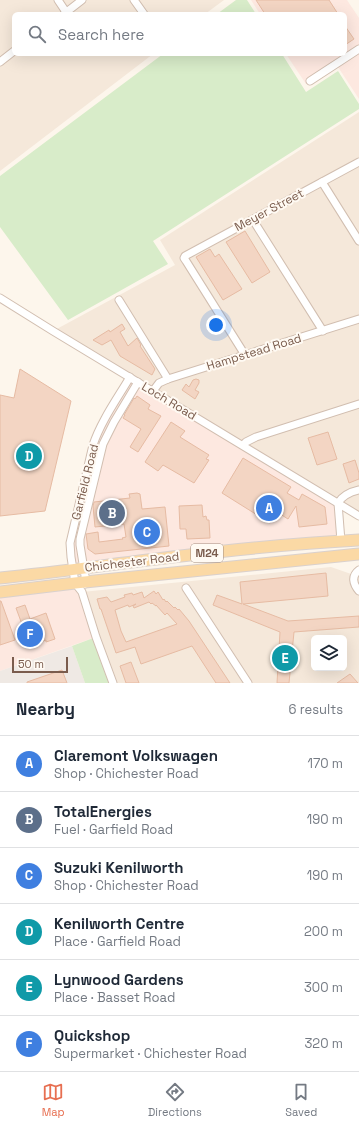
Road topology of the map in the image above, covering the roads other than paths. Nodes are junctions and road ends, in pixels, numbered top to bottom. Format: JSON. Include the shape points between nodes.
{"nodes":[{"id":1,"x":58,"y":0,"type":"edge"},
{"id":2,"x":82,"y":0,"type":"edge"},
{"id":3,"x":134,"y":0,"type":"edge"},
{"id":4,"x":64,"y":12,"type":"edge"},
{"id":5,"x":66,"y":12,"type":"edge"},
{"id":6,"x":143,"y":12,"type":"edge"},
{"id":7,"x":359,"y":49,"type":"edge"},
{"id":8,"x":12,"y":53,"type":"edge"},
{"id":9,"x":0,"y":61,"type":"edge"},
{"id":10,"x":310,"y":81,"type":"dead end"},
{"id":11,"x":359,"y":162,"type":"edge"},
{"id":12,"x":322,"y":182,"type":"junction"},
{"id":13,"x":253,"y":220,"type":"junction"},
{"id":14,"x":359,"y":241,"type":"edge"},
{"id":15,"x":0,"y":298,"type":"edge"},
{"id":16,"x":119,"y":300,"type":"dead end"},
{"id":17,"x":359,"y":319,"type":"edge"},
{"id":18,"x":323,"y":331,"type":"junction"},
{"id":19,"x":245,"y":355,"type":"junction"},
{"id":20,"x":130,"y":377,"type":"junction"},
{"id":21,"x":168,"y":379,"type":"junction"},
{"id":22,"x":138,"y":382,"type":"junction"},
{"id":23,"x":153,"y":391,"type":"junction"},
{"id":24,"x":359,"y":404,"type":"edge"},
{"id":25,"x":243,"y":445,"type":"junction"},
{"id":26,"x":359,"y":490,"type":"edge"},
{"id":27,"x":338,"y":503,"type":"junction"},
{"id":28,"x":359,"y":516,"type":"edge"},
{"id":29,"x":359,"y":540,"type":"edge"},
{"id":30,"x":341,"y":541,"type":"junction"},
{"id":31,"x":359,"y":554,"type":"edge"},
{"id":32,"x":78,"y":569,"type":"junction"},
{"id":33,"x":357,"y":572,"type":"edge"},
{"id":34,"x":0,"y":578,"type":"edge"},
{"id":35,"x":81,"y":586,"type":"junction"},
{"id":36,"x":186,"y":588,"type":"dead end"},
{"id":37,"x":359,"y":591,"type":"edge"},
{"id":38,"x":0,"y":592,"type":"edge"},
{"id":39,"x":113,"y":683,"type":"edge"},
{"id":40,"x":248,"y":683,"type":"edge"}],
"edges":[{"from":1,"to":4,"type":"street"},
{"from":2,"to":5,"type":"street"},
{"from":3,"to":6,"type":"street"},
{"from":7,"to":10,"type":"street"},
{"from":8,"to":9,"type":"street"},
{"from":11,"to":12,"type":"street","name":"Meyer Street"},
{"from":12,"to":13,"type":"street","name":"Meyer Street"},
{"from":12,"to":14,"type":"street"},
{"from":13,"to":18,"type":"street"},
{"from":13,"to":19,"type":"street","name":"Meyer Street","via":[[184,257]]},
{"from":15,"to":20,"type":"street","name":"Loch Road"},
{"from":16,"to":21,"type":"street"},
{"from":17,"to":18,"type":"street","name":"Hampstead Road"},
{"from":18,"to":19,"type":"street","name":"Hampstead Road"},
{"from":19,"to":21,"type":"street","name":"Hampstead Road"},
{"from":20,"to":22,"type":"street","name":"Loch Road"},
{"from":20,"to":32,"type":"street","name":"Garfield Road","via":[[93,445],[70,543],[71,557]]},
{"from":21,"to":23,"type":"street","name":"Hampstead Road","via":[[159,383]]},
{"from":22,"to":23,"type":"street","name":"Loch Road"},
{"from":22,"to":32,"type":"street","name":"Garfield Road","via":[[103,444],[82,530]]},
{"from":23,"to":25,"type":"street","name":"Loch Road"},
{"from":24,"to":25,"type":"street","via":[[256,437]]},
{"from":25,"to":27,"type":"street","name":"Loch Road"},
{"from":26,"to":27,"type":"street","via":[[346,494]]},
{"from":27,"to":28,"type":"street","name":"Loch Road"},
{"from":27,"to":30,"type":"street"},
{"from":29,"to":30,"type":"main road","name":"Chichester Road","number":"M24"},
{"from":30,"to":32,"type":"main road","name":"Chichester Road","number":"M24","via":[[286,544]]},
{"from":31,"to":35,"type":"main road","name":"Chichester Road","number":"M24"},
{"from":32,"to":34,"type":"main road","name":"Chichester Road","number":"M24"},
{"from":32,"to":35,"type":"street","name":"Garfield Road"},
{"from":32,"to":35,"type":"street","name":"Garfield Road"},
{"from":33,"to":37,"type":"street","via":[[353,582]]},
{"from":35,"to":38,"type":"main road","name":"Chichester Road","number":"M24"},
{"from":35,"to":39,"type":"street","name":"Garfield Road"},
{"from":36,"to":40,"type":"street"}]}
